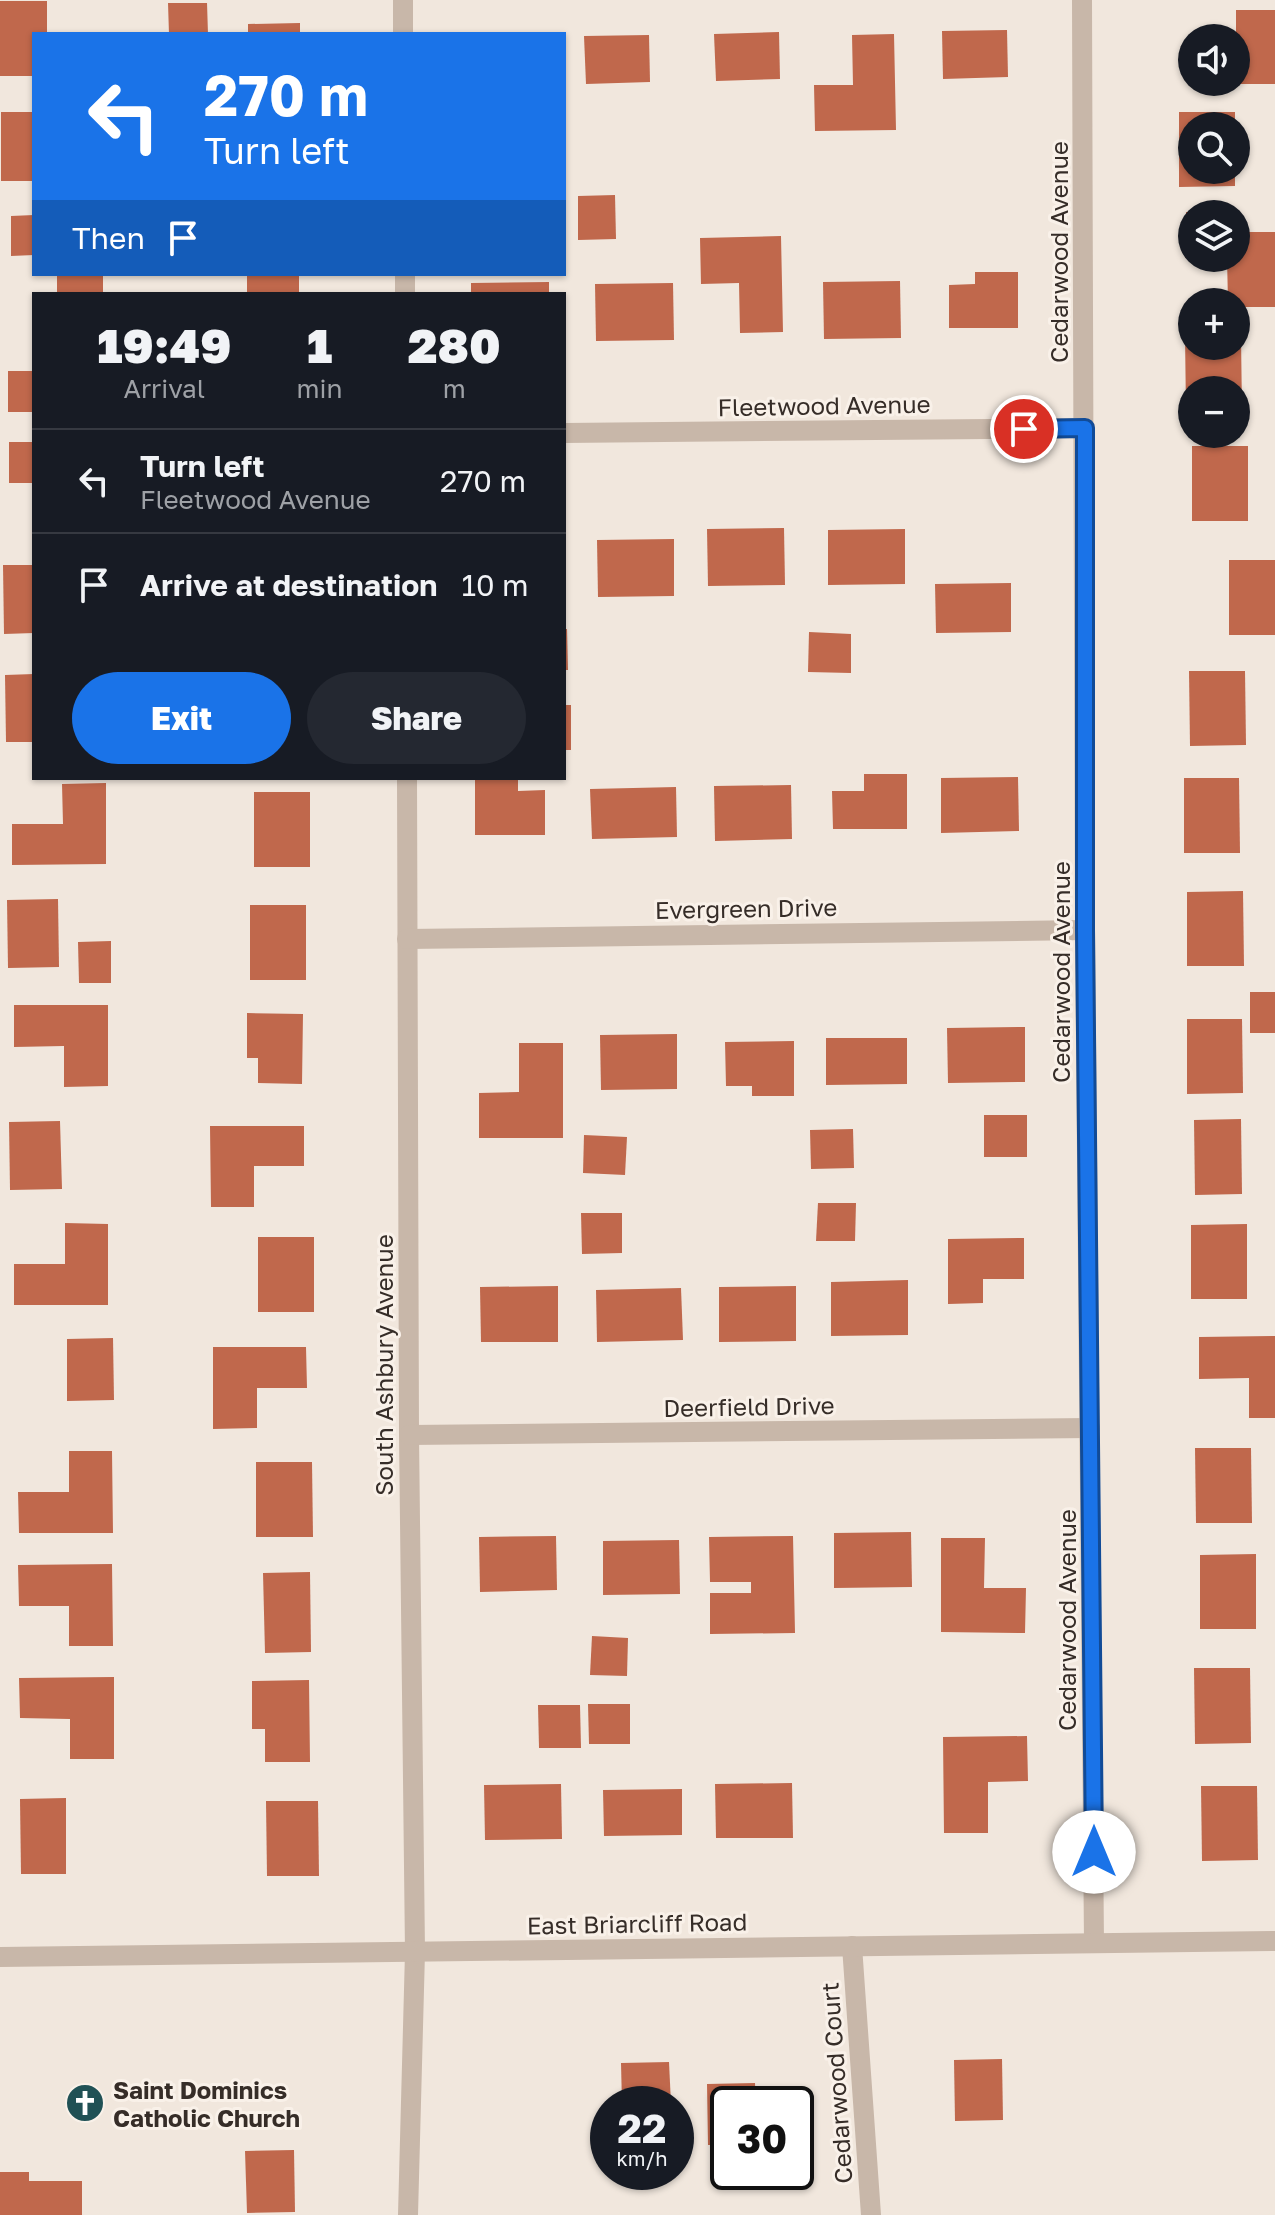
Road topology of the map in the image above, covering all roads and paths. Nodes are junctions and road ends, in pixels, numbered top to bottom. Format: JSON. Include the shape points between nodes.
{"nodes":[{"id":1,"x":403,"y":0,"type":"edge"},
{"id":2,"x":1082,"y":0,"type":"edge"},
{"id":3,"x":403,"y":32,"type":"edge"},
{"id":4,"x":1085,"y":428,"type":"junction"},
{"id":5,"x":566,"y":433,"type":"edge"},
{"id":6,"x":407,"y":780,"type":"edge"},
{"id":7,"x":1085,"y":930,"type":"junction"},
{"id":8,"x":407,"y":939,"type":"junction"},
{"id":9,"x":1090,"y":1428,"type":"junction"},
{"id":10,"x":409,"y":1435,"type":"junction"},
{"id":11,"x":1275,"y":1941,"type":"edge"},
{"id":12,"x":1094,"y":1943,"type":"junction"},
{"id":13,"x":852,"y":1946,"type":"junction"},
{"id":14,"x":415,"y":1952,"type":"junction"},
{"id":15,"x":0,"y":1957,"type":"edge"},
{"id":16,"x":408,"y":2215,"type":"edge"},
{"id":17,"x":871,"y":2215,"type":"edge"}],
"edges":[{"from":1,"to":3,"type":"street"},
{"from":2,"to":4,"type":"street","name":"Cedarwood Avenue"},
{"from":4,"to":5,"type":"street","name":"Fleetwood Avenue"},
{"from":4,"to":7,"type":"street","name":"Cedarwood Avenue"},
{"from":6,"to":8,"type":"street","name":"South Ashbury Avenue"},
{"from":7,"to":8,"type":"street","name":"Evergreen Drive"},
{"from":7,"to":9,"type":"street","name":"Cedarwood Avenue"},
{"from":8,"to":10,"type":"street","name":"South Ashbury Avenue"},
{"from":9,"to":10,"type":"street","name":"Deerfield Drive"},
{"from":9,"to":12,"type":"street","name":"Cedarwood Avenue"},
{"from":10,"to":14,"type":"street","name":"South Ashbury Avenue"},
{"from":11,"to":12,"type":"street","name":"East Briarcliff Road"},
{"from":12,"to":13,"type":"street","name":"East Briarcliff Road"},
{"from":13,"to":14,"type":"street","name":"East Briarcliff Road"},
{"from":13,"to":17,"type":"street","name":"Cedarwood Court"},
{"from":14,"to":15,"type":"street","name":"East Briarcliff Road"},
{"from":14,"to":16,"type":"street","name":"South Ashbury Avenue"}]}
